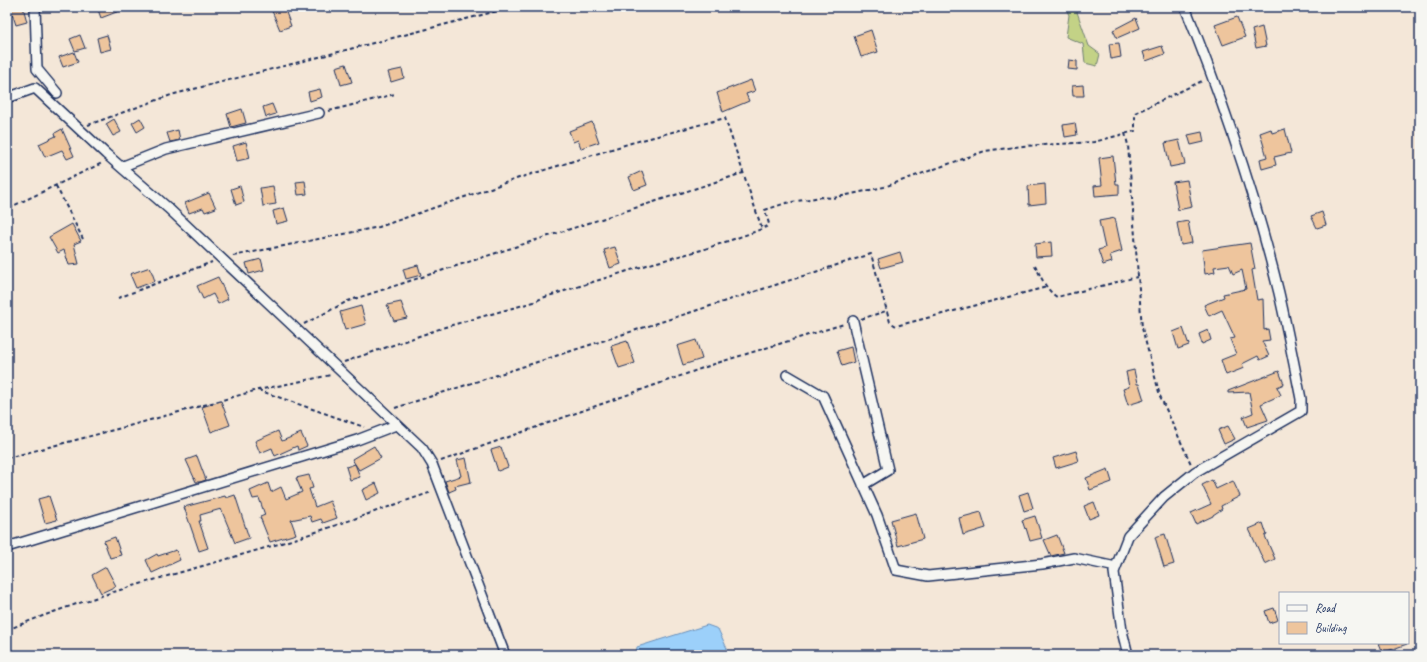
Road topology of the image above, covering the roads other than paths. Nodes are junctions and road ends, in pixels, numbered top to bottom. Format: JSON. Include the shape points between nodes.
{"nodes":[{"id":1,"x":35,"y":7,"type":"edge"},
{"id":2,"x":1185,"y":7,"type":"edge"},
{"id":3,"x":57,"y":93,"type":"dead end"},
{"id":4,"x":7,"y":98,"type":"edge"},
{"id":5,"x":320,"y":113,"type":"road end"},
{"id":6,"x":121,"y":167,"type":"junction"},
{"id":7,"x":853,"y":321,"type":"road end"},
{"id":8,"x":786,"y":375,"type":"dead end"},
{"id":9,"x":396,"y":425,"type":"junction"},
{"id":10,"x":863,"y":485,"type":"junction"},
{"id":11,"x":7,"y":546,"type":"edge"},
{"id":12,"x":1116,"y":567,"type":"junction"},
{"id":13,"x":505,"y":655,"type":"edge"},
{"id":14,"x":1128,"y":655,"type":"edge"}],
"edges":[{"from":1,"to":3,"type":"street","via":[[36,68]]},
{"from":2,"to":12,"type":"street","via":[[1212,73],[1254,201],[1277,285],[1301,400],[1301,411],[1195,472],[1164,498],[1128,536]]},
{"from":4,"to":6,"type":"street","via":[[35,88]]},
{"from":5,"to":6,"type":"street","via":[[166,149]]},
{"from":6,"to":9,"type":"street","via":[[168,208]]},
{"from":7,"to":10,"type":"street","via":[[888,470]]},
{"from":8,"to":10,"type":"street","via":[[823,396]]},
{"from":9,"to":11,"type":"street","via":[[357,440]]},
{"from":9,"to":13,"type":"street","via":[[422,448],[432,464]]},
{"from":10,"to":12,"type":"street","via":[[877,515],[896,570],[928,576],[1042,564],[1074,558]]},
{"from":12,"to":14,"type":"street","via":[[1114,572],[1122,631]]}]}
